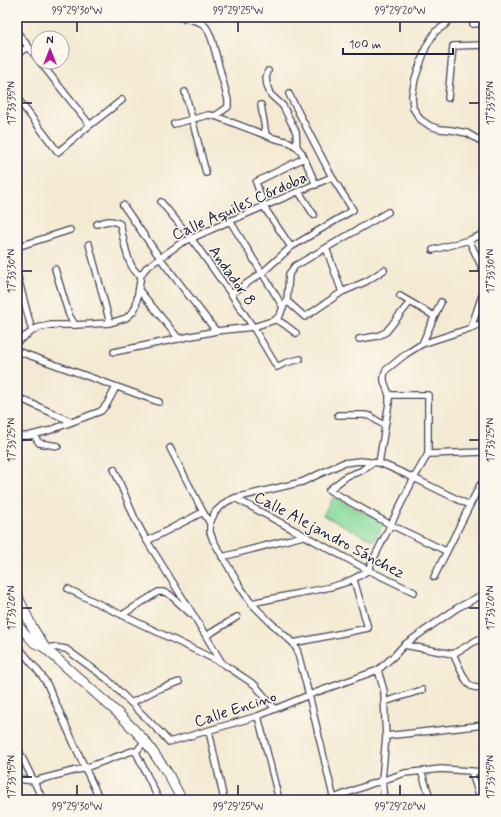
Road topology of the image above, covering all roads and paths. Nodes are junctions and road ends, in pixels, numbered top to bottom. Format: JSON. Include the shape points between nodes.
{"nodes":[{"id":1,"x":178,"y":17,"type":"edge"},
{"id":2,"x":451,"y":17,"type":"edge"},
{"id":3,"x":473,"y":24,"type":"dead end"},
{"id":4,"x":484,"y":24,"type":"edge"},
{"id":5,"x":17,"y":32,"type":"edge"},
{"id":6,"x":484,"y":45,"type":"edge"},
{"id":7,"x":28,"y":47,"type":"junction"},
{"id":8,"x":30,"y":49,"type":"edge"},
{"id":9,"x":17,"y":54,"type":"edge"},
{"id":10,"x":46,"y":70,"type":"edge"},
{"id":11,"x":268,"y":71,"type":"dead end"},
{"id":12,"x":185,"y":92,"type":"dead end"},
{"id":13,"x":289,"y":94,"type":"dead end"},
{"id":14,"x":17,"y":98,"type":"edge"},
{"id":15,"x":448,"y":98,"type":"dead end"},
{"id":16,"x":122,"y":100,"type":"dead end"},
{"id":17,"x":261,"y":105,"type":"dead end"},
{"id":18,"x":215,"y":116,"type":"junction"},
{"id":19,"x":192,"y":119,"type":"junction"},
{"id":20,"x":174,"y":124,"type":"dead end"},
{"id":21,"x":90,"y":125,"type":"junction"},
{"id":22,"x":266,"y":135,"type":"junction"},
{"id":23,"x":484,"y":143,"type":"edge"},
{"id":24,"x":297,"y":147,"type":"junction"},
{"id":25,"x":304,"y":158,"type":"junction"},
{"id":26,"x":206,"y":173,"type":"dead end"},
{"id":27,"x":332,"y":177,"type":"junction"},
{"id":28,"x":316,"y":185,"type":"junction"},
{"id":29,"x":299,"y":192,"type":"junction"},
{"id":30,"x":161,"y":202,"type":"dead end"},
{"id":31,"x":123,"y":205,"type":"dead end"},
{"id":32,"x":264,"y":207,"type":"junction"},
{"id":33,"x":388,"y":212,"type":"dead end"},
{"id":34,"x":314,"y":215,"type":"dead end"},
{"id":35,"x":230,"y":221,"type":"junction"},
{"id":36,"x":96,"y":224,"type":"dead end"},
{"id":37,"x":70,"y":230,"type":"dead end"},
{"id":38,"x":484,"y":234,"type":"edge"},
{"id":39,"x":191,"y":238,"type":"junction"},
{"id":40,"x":468,"y":240,"type":"junction"},
{"id":41,"x":89,"y":244,"type":"dead end"},
{"id":42,"x":17,"y":247,"type":"edge"},
{"id":43,"x":291,"y":247,"type":"junction"},
{"id":44,"x":326,"y":248,"type":"junction"},
{"id":45,"x":433,"y":250,"type":"dead end"},
{"id":46,"x":160,"y":258,"type":"junction"},
{"id":47,"x":55,"y":269,"type":"dead end"},
{"id":48,"x":384,"y":270,"type":"dead end"},
{"id":49,"x":484,"y":272,"type":"edge"},
{"id":50,"x":262,"y":273,"type":"junction"},
{"id":51,"x":17,"y":274,"type":"edge"},
{"id":52,"x":141,"y":275,"type":"junction"},
{"id":53,"x":484,"y":289,"type":"edge"},
{"id":54,"x":139,"y":290,"type":"junction"},
{"id":55,"x":342,"y":292,"type":"junction"},
{"id":56,"x":231,"y":294,"type":"junction"},
{"id":57,"x":400,"y":296,"type":"dead end"},
{"id":58,"x":410,"y":302,"type":"junction"},
{"id":59,"x":441,"y":302,"type":"dead end"},
{"id":60,"x":285,"y":304,"type":"junction"},
{"id":61,"x":434,"y":316,"type":"junction"},
{"id":62,"x":275,"y":320,"type":"junction"},
{"id":63,"x":484,"y":322,"type":"edge"},
{"id":64,"x":110,"y":323,"type":"junction"},
{"id":65,"x":75,"y":325,"type":"junction"},
{"id":66,"x":253,"y":327,"type":"junction"},
{"id":67,"x":470,"y":328,"type":"junction"},
{"id":68,"x":32,"y":330,"type":"junction"},
{"id":69,"x":216,"y":331,"type":"junction"},
{"id":70,"x":296,"y":333,"type":"dead end"},
{"id":71,"x":179,"y":339,"type":"junction"},
{"id":72,"x":359,"y":339,"type":"dead end"},
{"id":73,"x":17,"y":342,"type":"edge"},
{"id":74,"x":422,"y":344,"type":"junction"},
{"id":75,"x":17,"y":351,"type":"edge"},
{"id":76,"x":114,"y":352,"type":"dead end"},
{"id":77,"x":300,"y":359,"type":"dead end"},
{"id":78,"x":116,"y":387,"type":"junction"},
{"id":79,"x":389,"y":395,"type":"junction"},
{"id":80,"x":17,"y":397,"type":"edge"},
{"id":81,"x":158,"y":402,"type":"dead end"},
{"id":82,"x":338,"y":415,"type":"dead end"},
{"id":83,"x":72,"y":422,"type":"junction"},
{"id":84,"x":385,"y":426,"type":"junction"},
{"id":85,"x":34,"y":435,"type":"junction"},
{"id":86,"x":17,"y":436,"type":"edge"},
{"id":87,"x":58,"y":446,"type":"dead end"},
{"id":88,"x":170,"y":448,"type":"dead end"},
{"id":89,"x":484,"y":452,"type":"edge"},
{"id":90,"x":428,"y":454,"type":"junction"},
{"id":91,"x":376,"y":462,"type":"junction"},
{"id":92,"x":114,"y":470,"type":"dead end"},
{"id":93,"x":414,"y":478,"type":"junction"},
{"id":94,"x":480,"y":485,"type":"dead end"},
{"id":95,"x":235,"y":498,"type":"junction"},
{"id":96,"x":469,"y":505,"type":"junction"},
{"id":97,"x":203,"y":512,"type":"junction"},
{"id":98,"x":210,"y":522,"type":"junction"},
{"id":99,"x":391,"y":525,"type":"junction"},
{"id":100,"x":304,"y":536,"type":"junction"},
{"id":101,"x":147,"y":541,"type":"junction"},
{"id":102,"x":446,"y":551,"type":"junction"},
{"id":103,"x":222,"y":557,"type":"junction"},
{"id":104,"x":368,"y":570,"type":"junction"},
{"id":105,"x":434,"y":577,"type":"dead end"},
{"id":106,"x":354,"y":580,"type":"junction"},
{"id":107,"x":68,"y":589,"type":"dead end"},
{"id":108,"x":414,"y":592,"type":"dead end"},
{"id":109,"x":484,"y":594,"type":"edge"},
{"id":110,"x":17,"y":595,"type":"edge"},
{"id":111,"x":251,"y":603,"type":"junction"},
{"id":112,"x":122,"y":615,"type":"junction"},
{"id":113,"x":194,"y":616,"type":"junction"},
{"id":114,"x":237,"y":617,"type":"dead end"},
{"id":115,"x":17,"y":624,"type":"edge"},
{"id":116,"x":206,"y":636,"type":"junction"},
{"id":117,"x":484,"y":636,"type":"edge"},
{"id":118,"x":294,"y":643,"type":"junction"},
{"id":119,"x":17,"y":645,"type":"edge"},
{"id":120,"x":404,"y":645,"type":"junction"},
{"id":121,"x":45,"y":648,"type":"junction"},
{"id":122,"x":453,"y":654,"type":"junction"},
{"id":123,"x":222,"y":663,"type":"junction"},
{"id":124,"x":378,"y":670,"type":"junction"},
{"id":125,"x":179,"y":682,"type":"dead end"},
{"id":126,"x":484,"y":689,"type":"edge"},
{"id":127,"x":422,"y":690,"type":"dead end"},
{"id":128,"x":309,"y":695,"type":"junction"},
{"id":129,"x":384,"y":702,"type":"junction"},
{"id":130,"x":131,"y":703,"type":"junction"},
{"id":131,"x":275,"y":709,"type":"junction"},
{"id":132,"x":258,"y":716,"type":"junction"},
{"id":133,"x":484,"y":725,"type":"edge"},
{"id":134,"x":209,"y":730,"type":"junction"},
{"id":135,"x":386,"y":736,"type":"junction"},
{"id":136,"x":145,"y":741,"type":"junction"},
{"id":137,"x":17,"y":747,"type":"edge"},
{"id":138,"x":136,"y":752,"type":"junction"},
{"id":139,"x":85,"y":768,"type":"junction"},
{"id":140,"x":421,"y":771,"type":"junction"},
{"id":141,"x":471,"y":771,"type":"junction"},
{"id":142,"x":484,"y":772,"type":"edge"},
{"id":143,"x":17,"y":779,"type":"edge"},
{"id":144,"x":382,"y":780,"type":"junction"},
{"id":145,"x":34,"y":781,"type":"junction"},
{"id":146,"x":332,"y":799,"type":"edge"},
{"id":147,"x":43,"y":800,"type":"edge"},
{"id":148,"x":100,"y":800,"type":"edge"},
{"id":149,"x":159,"y":800,"type":"edge"},
{"id":150,"x":182,"y":800,"type":"edge"},
{"id":151,"x":224,"y":800,"type":"edge"},
{"id":152,"x":279,"y":800,"type":"edge"},
{"id":153,"x":384,"y":800,"type":"edge"},
{"id":154,"x":431,"y":800,"type":"edge"},
{"id":155,"x":481,"y":800,"type":"edge"}],
"edges":[{"from":1,"to":18,"type":"street","via":[[204,25],[212,40],[228,100],[228,106]]},
{"from":2,"to":23,"type":"street","via":[[435,32],[426,47],[412,96],[413,108],[420,119],[430,126],[467,133]]},
{"from":3,"to":4,"type":"street"},
{"from":5,"to":7,"type":"street"},
{"from":6,"to":15,"type":"street","via":[[453,46]]},
{"from":7,"to":8,"type":"street"},
{"from":7,"to":9,"type":"street"},
{"from":10,"to":21,"type":"street"},
{"from":11,"to":24,"type":"street","via":[[266,78],[270,94],[283,106],[296,132]]},
{"from":12,"to":19,"type":"street"},
{"from":13,"to":27,"type":"street"},
{"from":14,"to":21,"type":"street","via":[[58,152]]},
{"from":16,"to":21,"type":"street"},
{"from":17,"to":22,"type":"street"},
{"from":18,"to":19,"type":"street"},
{"from":18,"to":22,"type":"street"},
{"from":19,"to":20,"type":"street"},
{"from":19,"to":26,"type":"street"},
{"from":22,"to":24,"type":"street"},
{"from":24,"to":25,"type":"street"},
{"from":25,"to":28,"type":"street"},
{"from":25,"to":32,"type":"street","via":[[256,182]]},
{"from":27,"to":28,"type":"street","name":"Calle Aquiles Córdoba"},
{"from":27,"to":43,"type":"street","via":[[353,210]]},
{"from":28,"to":29,"type":"street","name":"Calle Aquiles Córdoba"},
{"from":29,"to":32,"type":"street","name":"Calle Aquiles Córdoba"},
{"from":29,"to":34,"type":"street"},
{"from":30,"to":39,"type":"street","name":"Andador 8"},
{"from":31,"to":46,"type":"street"},
{"from":32,"to":35,"type":"street","name":"Calle Aquiles Córdoba"},
{"from":32,"to":43,"type":"street"},
{"from":33,"to":44,"type":"street"},
{"from":35,"to":39,"type":"street","name":"Calle Aquiles Córdoba"},
{"from":35,"to":50,"type":"street"},
{"from":36,"to":52,"type":"street","via":[[108,221],[120,224],[129,261],[132,268]]},
{"from":37,"to":42,"type":"street"},
{"from":38,"to":40,"type":"street"},
{"from":39,"to":46,"type":"street","name":"Calle Aquiles Córdoba"},
{"from":39,"to":56,"type":"street","name":"Andador 8"},
{"from":40,"to":45,"type":"street"},
{"from":40,"to":49,"type":"street"},
{"from":41,"to":64,"type":"street"},
{"from":43,"to":50,"type":"street"},
{"from":44,"to":55,"type":"street"},
{"from":44,"to":60,"type":"street","via":[[295,266],[289,274]]},
{"from":46,"to":52,"type":"street","name":"Calle Aquiles Córdoba"},
{"from":46,"to":69,"type":"street"},
{"from":47,"to":65,"type":"street","via":[[69,315]]},
{"from":48,"to":55,"type":"street"},
{"from":50,"to":56,"type":"street"},
{"from":50,"to":60,"type":"street"},
{"from":51,"to":68,"type":"street"},
{"from":52,"to":54,"type":"street"},
{"from":53,"to":67,"type":"street"},
{"from":54,"to":64,"type":"street","via":[[133,312],[126,318]]},
{"from":54,"to":71,"type":"street"},
{"from":55,"to":60,"type":"street","via":[[305,317]]},
{"from":56,"to":66,"type":"street","name":"Andador 8"},
{"from":57,"to":58,"type":"street"},
{"from":58,"to":61,"type":"street"},
{"from":58,"to":72,"type":"street","via":[[386,332]]},
{"from":59,"to":61,"type":"street"},
{"from":60,"to":62,"type":"street"},
{"from":61,"to":74,"type":"street"},
{"from":62,"to":66,"type":"street"},
{"from":62,"to":70,"type":"street","via":[[281,321]]},
{"from":63,"to":67,"type":"street"},
{"from":64,"to":65,"type":"street"},
{"from":65,"to":68,"type":"street","via":[[51,325]]},
{"from":66,"to":69,"type":"street"},
{"from":66,"to":77,"type":"street","name":"Andador 8","via":[[277,367]]},
{"from":67,"to":74,"type":"street"},
{"from":68,"to":73,"type":"street"},
{"from":69,"to":71,"type":"street"},
{"from":71,"to":76,"type":"street"},
{"from":74,"to":79,"type":"street","via":[[386,370],[384,381]]},
{"from":75,"to":78,"type":"street"},
{"from":78,"to":81,"type":"street"},
{"from":78,"to":83,"type":"street","via":[[101,411]]},
{"from":79,"to":84,"type":"street","via":[[390,404]]},
{"from":79,"to":90,"type":"street","via":[[428,396]]},
{"from":80,"to":83,"type":"street"},
{"from":82,"to":84,"type":"street","via":[[370,416]]},
{"from":83,"to":85,"type":"street"},
{"from":84,"to":91,"type":"street"},
{"from":85,"to":86,"type":"street"},
{"from":85,"to":87,"type":"street","via":[[39,443]]},
{"from":88,"to":97,"type":"street"},
{"from":89,"to":90,"type":"street"},
{"from":90,"to":93,"type":"street"},
{"from":91,"to":93,"type":"street"},
{"from":91,"to":95,"type":"street","via":[[343,463],[302,482]]},
{"from":91,"to":99,"type":"street","via":[[347,476],[329,490]]},
{"from":92,"to":101,"type":"street"},
{"from":93,"to":96,"type":"street"},
{"from":93,"to":99,"type":"street"},
{"from":94,"to":96,"type":"street"},
{"from":95,"to":98,"type":"street","via":[[214,512]]},
{"from":95,"to":100,"type":"street","name":"Calle Alejandro Sánchez"},
{"from":96,"to":102,"type":"street"},
{"from":97,"to":98,"type":"street"},
{"from":97,"to":101,"type":"street"},
{"from":98,"to":103,"type":"street","via":[[210,532]]},
{"from":99,"to":102,"type":"street"},
{"from":99,"to":104,"type":"street"},
{"from":100,"to":103,"type":"street"},
{"from":100,"to":104,"type":"street","name":"Calle Alejandro Sánchez"},
{"from":101,"to":113,"type":"street"},
{"from":102,"to":105,"type":"street"},
{"from":103,"to":111,"type":"street"},
{"from":104,"to":106,"type":"street"},
{"from":104,"to":108,"type":"street","name":"Calle Alejandro Sánchez"},
{"from":106,"to":111,"type":"street","via":[[319,590]]},
{"from":106,"to":118,"type":"street","via":[[368,628]]},
{"from":107,"to":112,"type":"street"},
{"from":109,"to":120,"type":"street","via":[[457,608]]},
{"from":110,"to":121,"type":"main road"},
{"from":111,"to":118,"type":"street"},
{"from":112,"to":113,"type":"street","via":[[158,592],[163,592],[169,594]]},
{"from":112,"to":123,"type":"street"},
{"from":113,"to":116,"type":"street"},
{"from":114,"to":116,"type":"street"},
{"from":115,"to":121,"type":"street","via":[[34,643]]},
{"from":116,"to":123,"type":"street"},
{"from":117,"to":122,"type":"street"},
{"from":118,"to":128,"type":"street"},
{"from":119,"to":139,"type":"street","via":[[42,676]]},
{"from":120,"to":122,"type":"street"},
{"from":120,"to":124,"type":"street"},
{"from":121,"to":130,"type":"street","via":[[66,649],[106,679]]},
{"from":121,"to":136,"type":"main road","via":[[120,715]]},
{"from":122,"to":126,"type":"street","via":[[471,686]]},
{"from":123,"to":131,"type":"street","via":[[255,685]]},
{"from":124,"to":128,"type":"street","name":"Calle Encino"},
{"from":124,"to":129,"type":"street","via":[[384,691]]},
{"from":125,"to":130,"type":"street"},
{"from":127,"to":129,"type":"street"},
{"from":128,"to":131,"type":"street","name":"Calle Encino"},
{"from":128,"to":146,"type":"street"},
{"from":129,"to":135,"type":"street"},
{"from":130,"to":134,"type":"street","name":"Calle Encino","via":[[169,742]]},
{"from":131,"to":132,"type":"street","name":"Calle Encino"},
{"from":132,"to":134,"type":"street","name":"Calle Encino"},
{"from":132,"to":152,"type":"street"},
{"from":133,"to":135,"type":"street"},
{"from":134,"to":151,"type":"street"},
{"from":135,"to":144,"type":"street"},
{"from":136,"to":138,"type":"street"},
{"from":136,"to":150,"type":"main road","via":[[167,772]]},
{"from":137,"to":145,"type":"street"},
{"from":138,"to":139,"type":"street","via":[[132,751]]},
{"from":138,"to":149,"type":"street"},
{"from":139,"to":145,"type":"street"},
{"from":139,"to":148,"type":"street"},
{"from":140,"to":141,"type":"street"},
{"from":140,"to":144,"type":"street","via":[[405,772]]},
{"from":140,"to":154,"type":"street"},
{"from":141,"to":142,"type":"street"},
{"from":141,"to":155,"type":"street"},
{"from":143,"to":145,"type":"street"},
{"from":144,"to":146,"type":"street"},
{"from":144,"to":153,"type":"street"},
{"from":145,"to":147,"type":"street"}]}
